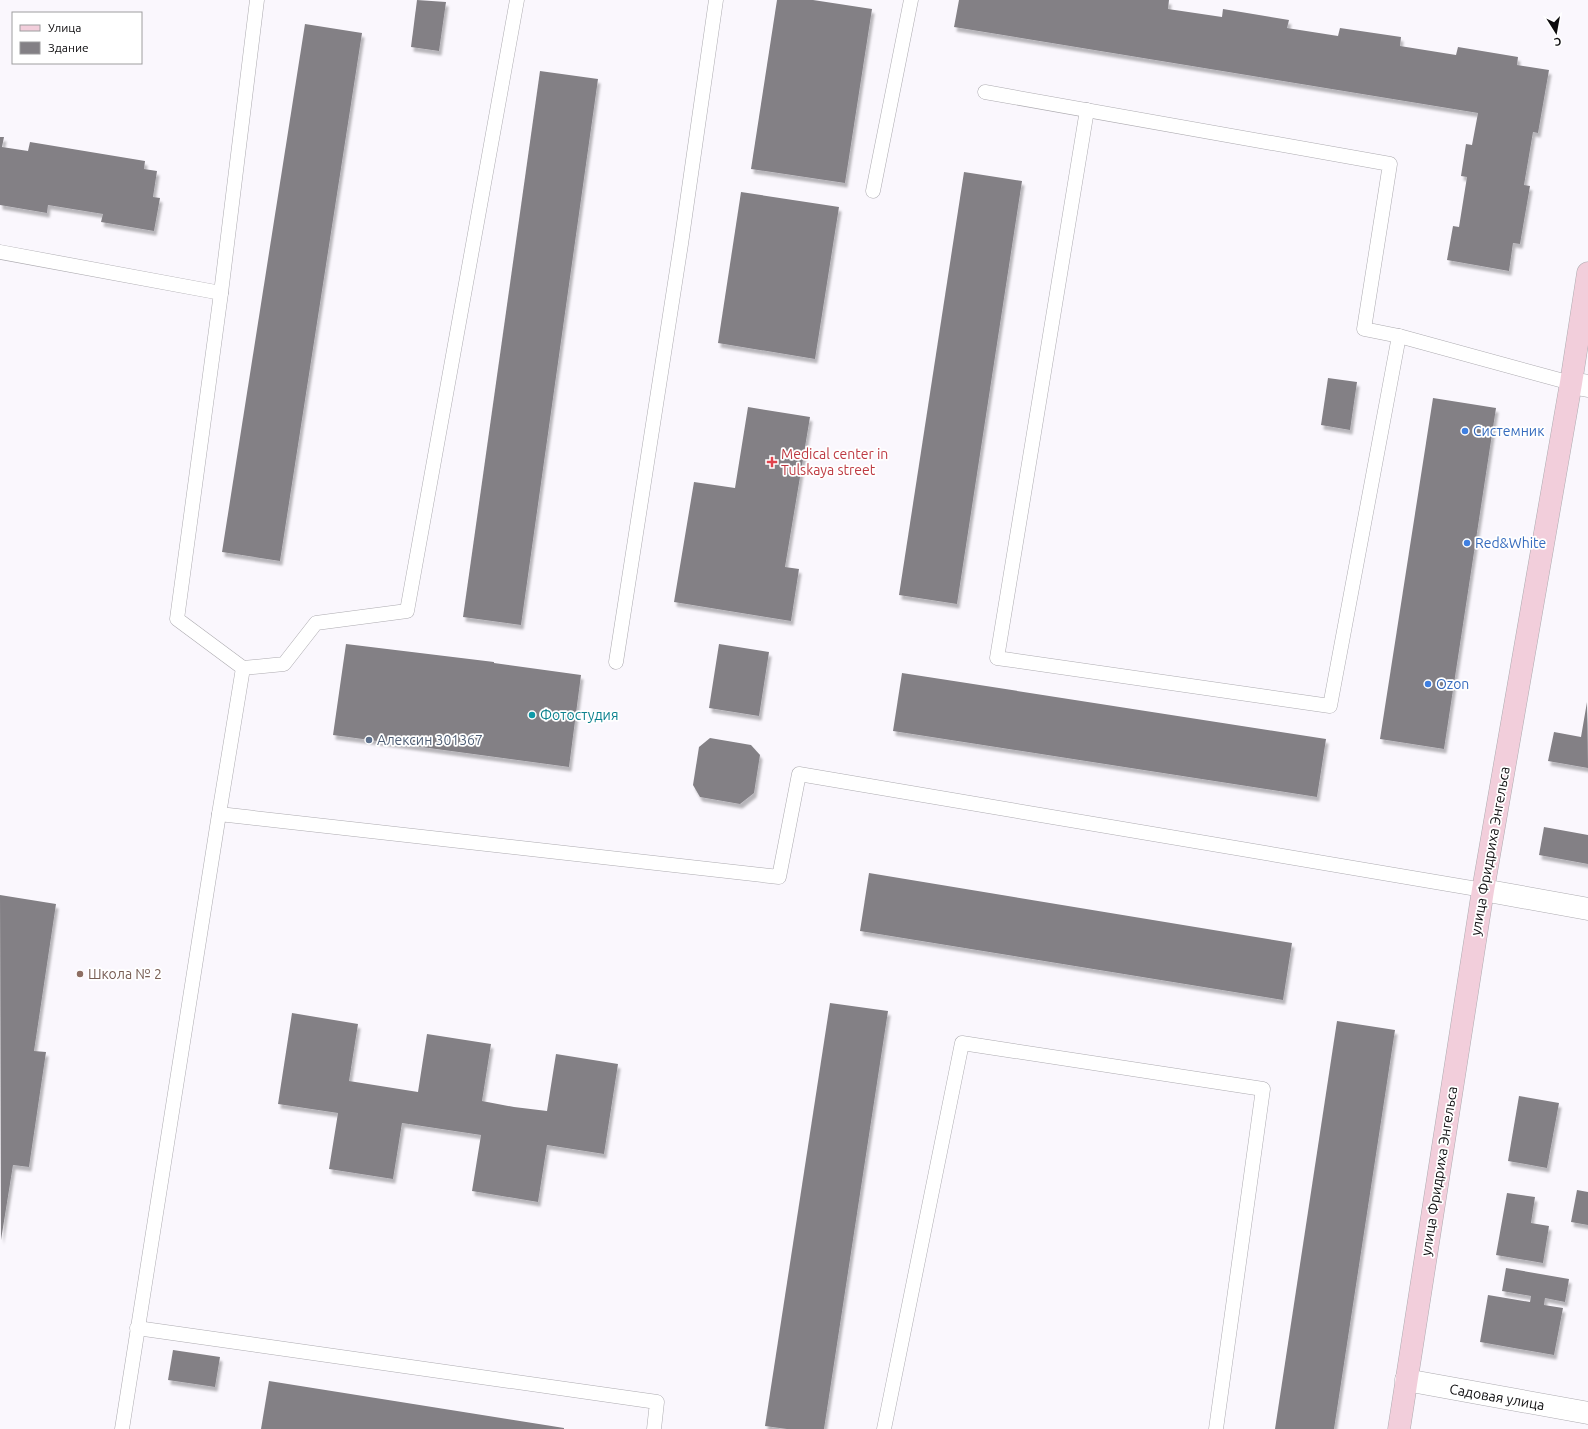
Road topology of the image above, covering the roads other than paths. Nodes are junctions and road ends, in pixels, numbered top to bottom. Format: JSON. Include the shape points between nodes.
{"nodes":[{"id":1,"x":257,"y":0,"type":"edge"},
{"id":2,"x":517,"y":0,"type":"edge"},
{"id":3,"x":716,"y":0,"type":"edge"},
{"id":4,"x":911,"y":0,"type":"edge"},
{"id":5,"x":985,"y":92,"type":"dead end"},
{"id":6,"x":1087,"y":110,"type":"junction"},
{"id":7,"x":873,"y":191,"type":"dead end"},
{"id":8,"x":0,"y":252,"type":"edge"},
{"id":9,"x":1588,"y":273,"type":"edge"},
{"id":10,"x":220,"y":293,"type":"junction"},
{"id":11,"x":1399,"y":336,"type":"junction"},
{"id":12,"x":1579,"y":384,"type":"edge"},
{"id":13,"x":616,"y":662,"type":"dead end"},
{"id":14,"x":243,"y":668,"type":"junction"},
{"id":15,"x":219,"y":814,"type":"junction"},
{"id":16,"x":1483,"y":890,"type":"junction"},
{"id":17,"x":1588,"y":909,"type":"edge"},
{"id":18,"x":138,"y":1328,"type":"junction"},
{"id":19,"x":1406,"y":1380,"type":"junction"},
{"id":20,"x":1588,"y":1413,"type":"edge"},
{"id":21,"x":122,"y":1429,"type":"edge"},
{"id":22,"x":654,"y":1429,"type":"edge"},
{"id":23,"x":884,"y":1429,"type":"edge"},
{"id":24,"x":1216,"y":1429,"type":"edge"},
{"id":25,"x":1399,"y":1429,"type":"edge"}],
"edges":[{"from":1,"to":10,"type":"lane"},
{"from":2,"to":14,"type":"lane","via":[[407,611],[316,623],[284,664]]},
{"from":3,"to":13,"type":"lane"},
{"from":4,"to":7,"type":"lane"},
{"from":5,"to":6,"type":"lane"},
{"from":6,"to":11,"type":"lane","via":[[1390,164],[1364,329]]},
{"from":6,"to":11,"type":"lane","via":[[997,658],[1330,706]]},
{"from":8,"to":10,"type":"lane"},
{"from":9,"to":12,"type":"main road","name":"улица Фридриха Энгельса"},
{"from":10,"to":14,"type":"lane","via":[[177,619]]},
{"from":11,"to":12,"type":"lane"},
{"from":12,"to":16,"type":"main road","name":"улица Фридриха Энгельса"},
{"from":14,"to":15,"type":"lane"},
{"from":15,"to":16,"type":"lane","via":[[779,877],[799,774]]},
{"from":15,"to":18,"type":"lane"},
{"from":16,"to":17,"type":"street"},
{"from":16,"to":19,"type":"main road","name":"улица Фридриха Энгельса"},
{"from":18,"to":21,"type":"lane"},
{"from":18,"to":22,"type":"lane","via":[[658,1402]]},
{"from":19,"to":20,"type":"street","name":"Садовая улица"},
{"from":19,"to":25,"type":"main road","name":"улица Фридриха Энгельса"},
{"from":23,"to":24,"type":"lane","via":[[962,1043],[1264,1089]]}]}
